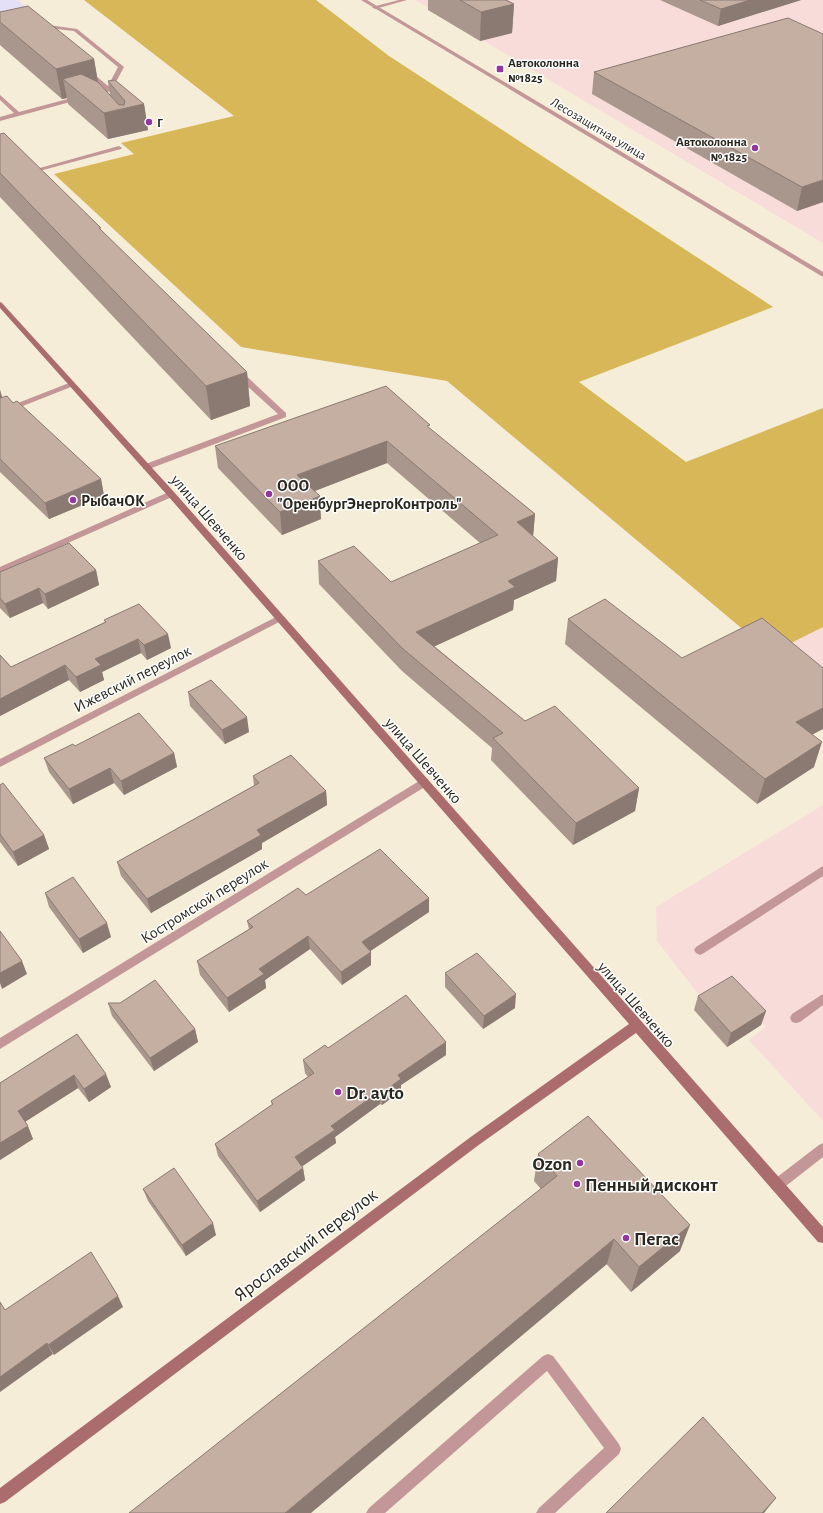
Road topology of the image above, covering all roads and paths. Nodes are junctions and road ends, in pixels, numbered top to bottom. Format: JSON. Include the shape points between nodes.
{"nodes":[{"id":1,"x":363,"y":0,"type":"edge"},
{"id":2,"x":405,"y":0,"type":"edge"},
{"id":3,"x":375,"y":7,"type":"junction"},
{"id":4,"x":41,"y":33,"type":"edge"},
{"id":5,"x":81,"y":66,"type":"edge"},
{"id":6,"x":110,"y":90,"type":"junction"},
{"id":7,"x":87,"y":96,"type":"junction"},
{"id":8,"x":0,"y":97,"type":"edge"},
{"id":9,"x":99,"y":102,"type":"edge"},
{"id":10,"x":18,"y":114,"type":"junction"},
{"id":11,"x":0,"y":119,"type":"edge"},
{"id":12,"x":119,"y":148,"type":"dead end"},
{"id":13,"x":38,"y":176,"type":"edge"},
{"id":14,"x":823,"y":275,"type":"edge"},
{"id":15,"x":0,"y":304,"type":"edge"},
{"id":16,"x":232,"y":366,"type":"edge"},
{"id":17,"x":72,"y":385,"type":"junction"},
{"id":18,"x":0,"y":413,"type":"edge"},
{"id":19,"x":146,"y":467,"type":"junction"},
{"id":20,"x":171,"y":494,"type":"junction"},
{"id":21,"x":0,"y":570,"type":"edge"},
{"id":22,"x":278,"y":619,"type":"junction"},
{"id":23,"x":0,"y":763,"type":"edge"},
{"id":24,"x":424,"y":782,"type":"junction"},
{"id":25,"x":823,"y":870,"type":"edge"},
{"id":26,"x":700,"y":950,"type":"dead end"},
{"id":27,"x":823,"y":999,"type":"edge"},
{"id":28,"x":796,"y":1018,"type":"dead end"},
{"id":29,"x":636,"y":1026,"type":"junction"},
{"id":30,"x":0,"y":1044,"type":"edge"},
{"id":31,"x":823,"y":1150,"type":"edge"},
{"id":32,"x":777,"y":1185,"type":"junction"},
{"id":33,"x":823,"y":1237,"type":"edge"},
{"id":34,"x":0,"y":1497,"type":"edge"},
{"id":35,"x":374,"y":1513,"type":"edge"},
{"id":36,"x":544,"y":1513,"type":"edge"}],
"edges":[{"from":1,"to":3,"type":"street","name":"Лесозащитная улица"},
{"from":2,"to":3,"type":"street"},
{"from":3,"to":14,"type":"street","name":"Лесозащитная улица"},
{"from":4,"to":6,"type":"street","via":[[36,28],[44,26],[74,30],[120,67]]},
{"from":5,"to":6,"type":"street"},
{"from":6,"to":7,"type":"street"},
{"from":7,"to":9,"type":"street"},
{"from":7,"to":10,"type":"street"},
{"from":8,"to":10,"type":"street"},
{"from":10,"to":11,"type":"street"},
{"from":12,"to":13,"type":"street","via":[[30,169]]},
{"from":15,"to":17,"type":"main road","name":"улица Шевченко"},
{"from":16,"to":19,"type":"street","via":[[283,415]]},
{"from":17,"to":18,"type":"street"},
{"from":17,"to":19,"type":"main road","name":"улица Шевченко"},
{"from":19,"to":20,"type":"main road","name":"улица Шевченко"},
{"from":20,"to":21,"type":"street"},
{"from":20,"to":22,"type":"main road","name":"улица Шевченко"},
{"from":22,"to":23,"type":"street","name":"Ижевский переулок"},
{"from":22,"to":24,"type":"main road","name":"улица Шевченко"},
{"from":24,"to":29,"type":"main road","name":"улица Шевченко"},
{"from":24,"to":30,"type":"street","name":"Костромской переулок"},
{"from":25,"to":26,"type":"street"},
{"from":27,"to":28,"type":"street"},
{"from":29,"to":32,"type":"main road","name":"улица Шевченко"},
{"from":29,"to":34,"type":"main road","name":"Ярославский переулок","via":[[476,1140]]},
{"from":31,"to":32,"type":"street"},
{"from":32,"to":33,"type":"main road","name":"улица Шевченко"},
{"from":35,"to":36,"type":"street","via":[[548,1361],[614,1449]]}]}
